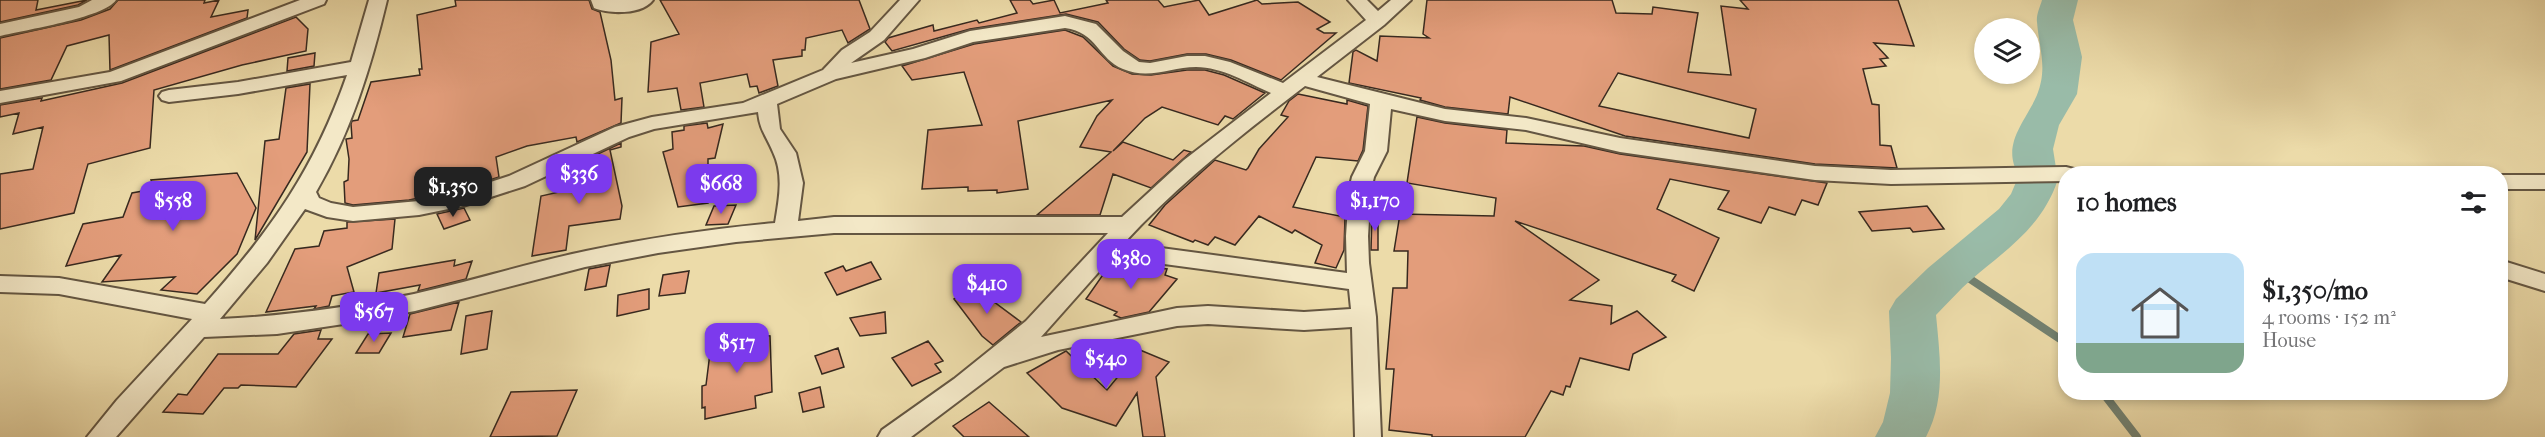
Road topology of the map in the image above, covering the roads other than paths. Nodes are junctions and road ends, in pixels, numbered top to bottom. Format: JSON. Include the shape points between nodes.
{"nodes":[{"id":1,"x":106,"y":0,"type":"edge"},
{"id":2,"x":317,"y":0,"type":"edge"},
{"id":3,"x":378,"y":0,"type":"edge"},
{"id":4,"x":600,"y":0,"type":"edge"},
{"id":5,"x":644,"y":0,"type":"edge"},
{"id":6,"x":910,"y":0,"type":"edge"},
{"id":7,"x":1357,"y":0,"type":"edge"},
{"id":8,"x":1402,"y":0,"type":"edge"},
{"id":9,"x":1377,"y":21,"type":"junction"},
{"id":10,"x":0,"y":30,"type":"edge"},
{"id":11,"x":359,"y":67,"type":"junction"},
{"id":12,"x":830,"y":74,"type":"junction"},
{"id":13,"x":1292,"y":85,"type":"junction"},
{"id":14,"x":169,"y":96,"type":"dead end"},
{"id":15,"x":0,"y":97,"type":"edge"},
{"id":16,"x":1381,"y":100,"type":"junction"},
{"id":17,"x":767,"y":102,"type":"junction"},
{"id":18,"x":2058,"y":174,"type":"edge"},
{"id":19,"x":2545,"y":182,"type":"edge"},
{"id":20,"x":2508,"y":183,"type":"edge"},
{"id":21,"x":305,"y":192,"type":"junction"},
{"id":22,"x":1126,"y":225,"type":"junction"},
{"id":23,"x":784,"y":230,"type":"junction"},
{"id":24,"x":1108,"y":249,"type":"junction"},
{"id":25,"x":2508,"y":271,"type":"edge"},
{"id":26,"x":1360,"y":283,"type":"junction"},
{"id":27,"x":2545,"y":283,"type":"edge"},
{"id":28,"x":0,"y":284,"type":"edge"},
{"id":29,"x":1364,"y":317,"type":"junction"},
{"id":30,"x":202,"y":322,"type":"junction"},
{"id":31,"x":991,"y":364,"type":"junction"},
{"id":32,"x":100,"y":437,"type":"edge"},
{"id":33,"x":891,"y":437,"type":"edge"},
{"id":34,"x":1368,"y":437,"type":"edge"}],
"edges":[{"from":1,"to":10,"type":"street","via":[[85,11]]},
{"from":2,"to":15,"type":"street","via":[[114,77]]},
{"from":3,"to":11,"type":"street"},
{"from":4,"to":5,"type":"street","via":[[608,8]]},
{"from":6,"to":12,"type":"street","via":[[877,36],[849,54]]},
{"from":7,"to":9,"type":"street"},
{"from":8,"to":9,"type":"street"},
{"from":9,"to":13,"type":"street"},
{"from":11,"to":14,"type":"street"},
{"from":11,"to":21,"type":"street","via":[[343,113]]},
{"from":12,"to":13,"type":"street","via":[[992,33],[1077,22],[1093,30],[1130,66],[1144,69],[1206,62]]},
{"from":12,"to":17,"type":"street"},
{"from":13,"to":16,"type":"street"},
{"from":13,"to":22,"type":"street","via":[[1204,154]]},
{"from":16,"to":18,"type":"street","via":[[1445,115],[1526,124],[1620,145],[1815,173],[1891,177]]},
{"from":16,"to":26,"type":"street","via":[[1376,151],[1360,190]]},
{"from":17,"to":21,"type":"street","via":[[724,114],[652,123],[622,132],[517,181],[463,199],[419,208],[374,213],[336,211],[311,203]]},
{"from":17,"to":23,"type":"street","via":[[770,129],[785,153],[792,183]]},
{"from":19,"to":20,"type":"street"},
{"from":21,"to":30,"type":"street","via":[[234,287]]},
{"from":22,"to":23,"type":"street","via":[[834,225]]},
{"from":22,"to":24,"type":"street"},
{"from":23,"to":30,"type":"street","via":[[657,245],[595,257],[357,313],[277,325]]},
{"from":24,"to":26,"type":"street"},
{"from":24,"to":31,"type":"street","via":[[1037,326]]},
{"from":25,"to":27,"type":"street"},
{"from":26,"to":29,"type":"street"},
{"from":28,"to":30,"type":"street","via":[[59,286]]},
{"from":29,"to":31,"type":"street","via":[[1304,321],[1177,317],[1056,341]]},
{"from":29,"to":34,"type":"street"},
{"from":30,"to":32,"type":"street"},
{"from":31,"to":33,"type":"street"}]}
